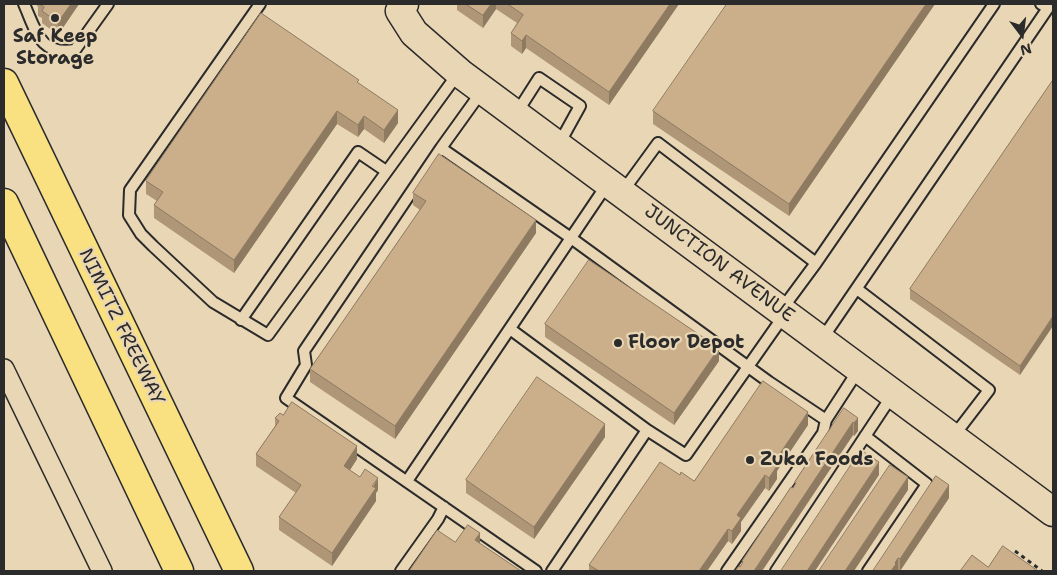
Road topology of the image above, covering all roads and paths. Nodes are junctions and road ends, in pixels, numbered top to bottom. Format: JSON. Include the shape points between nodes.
{"nodes":[{"id":1,"x":24,"y":4,"type":"edge"},
{"id":2,"x":108,"y":4,"type":"edge"},
{"id":3,"x":260,"y":4,"type":"edge"},
{"id":4,"x":994,"y":4,"type":"edge"},
{"id":5,"x":1041,"y":4,"type":"edge"},
{"id":6,"x":403,"y":6,"type":"edge"},
{"id":7,"x":459,"y":71,"type":"junction"},
{"id":8,"x":4,"y":83,"type":"edge"},
{"id":9,"x":483,"y":90,"type":"junction"},
{"id":10,"x":516,"y":114,"type":"junction"},
{"id":11,"x":558,"y":145,"type":"junction"},
{"id":12,"x":441,"y":148,"type":"junction"},
{"id":13,"x":386,"y":171,"type":"junction"},
{"id":14,"x":616,"y":187,"type":"junction"},
{"id":15,"x":4,"y":203,"type":"edge"},
{"id":16,"x":571,"y":238,"type":"junction"},
{"id":17,"x":816,"y":263,"type":"junction"},
{"id":18,"x":857,"y":289,"type":"junction"},
{"id":19,"x":783,"y":312,"type":"junction"},
{"id":20,"x":241,"y":320,"type":"junction"},
{"id":21,"x":510,"y":329,"type":"junction"},
{"id":22,"x":821,"y":340,"type":"junction"},
{"id":23,"x":748,"y":367,"type":"junction"},
{"id":24,"x":859,"y":368,"type":"junction"},
{"id":25,"x":4,"y":369,"type":"edge"},
{"id":26,"x":893,"y":394,"type":"junction"},
{"id":27,"x":826,"y":420,"type":"junction"},
{"id":28,"x":647,"y":430,"type":"junction"},
{"id":29,"x":865,"y":436,"type":"junction"},
{"id":30,"x":953,"y":437,"type":"junction"},
{"id":31,"x":407,"y":480,"type":"junction"},
{"id":32,"x":444,"y":507,"type":"junction"},
{"id":33,"x":1053,"y":512,"type":"edge"},
{"id":34,"x":1015,"y":551,"type":"dead end"},
{"id":35,"x":102,"y":571,"type":"edge"},
{"id":36,"x":179,"y":571,"type":"edge"},
{"id":37,"x":239,"y":571,"type":"edge"},
{"id":38,"x":401,"y":571,"type":"edge"},
{"id":39,"x":536,"y":571,"type":"edge"},
{"id":40,"x":552,"y":571,"type":"edge"},
{"id":41,"x":727,"y":571,"type":"edge"},
{"id":42,"x":776,"y":571,"type":"edge"},
{"id":43,"x":868,"y":571,"type":"edge"},
{"id":44,"x":1042,"y":571,"type":"edge"}],
"edges":[{"from":1,"to":2,"type":"lane","via":[[43,42],[62,52],[76,50]]},
{"from":3,"to":20,"type":"lane","via":[[130,190],[129,215],[141,234],[213,302]]},
{"from":4,"to":17,"type":"lane"},
{"from":5,"to":18,"type":"lane","via":[[1048,8]]},
{"from":6,"to":7,"type":"street","name":"JUNCTION AVENUE","via":[[414,33]]},
{"from":7,"to":9,"type":"street","name":"JUNCTION AVENUE"},
{"from":7,"to":13,"type":"lane"},
{"from":8,"to":37,"type":"highway","name":"NIMITZ FREEWAY"},
{"from":9,"to":10,"type":"street","name":"JUNCTION AVENUE"},
{"from":9,"to":12,"type":"lane"},
{"from":10,"to":11,"type":"street","name":"JUNCTION AVENUE"},
{"from":10,"to":11,"type":"lane","via":[[539,78],[580,106]]},
{"from":11,"to":14,"type":"street","name":"JUNCTION AVENUE"},
{"from":12,"to":16,"type":"lane"},
{"from":12,"to":31,"type":"lane","via":[[304,351],[306,365],[286,398]]},
{"from":13,"to":20,"type":"lane","via":[[268,335]]},
{"from":13,"to":20,"type":"lane","via":[[358,152]]},
{"from":14,"to":16,"type":"lane"},
{"from":14,"to":17,"type":"lane","via":[[658,143]]},
{"from":14,"to":19,"type":"street","name":"JUNCTION AVENUE"},
{"from":15,"to":36,"type":"highway"},
{"from":16,"to":21,"type":"lane"},
{"from":16,"to":23,"type":"lane"},
{"from":17,"to":19,"type":"lane"},
{"from":18,"to":22,"type":"lane"},
{"from":18,"to":30,"type":"lane","via":[[989,390]]},
{"from":19,"to":22,"type":"street","name":"JUNCTION AVENUE"},
{"from":19,"to":23,"type":"lane"},
{"from":21,"to":28,"type":"lane"},
{"from":21,"to":31,"type":"lane"},
{"from":22,"to":24,"type":"street","name":"JUNCTION AVENUE"},
{"from":23,"to":27,"type":"lane"},
{"from":23,"to":28,"type":"lane","via":[[686,455]]},
{"from":24,"to":26,"type":"street","name":"JUNCTION AVENUE"},
{"from":24,"to":27,"type":"lane"},
{"from":25,"to":35,"type":"street"},
{"from":26,"to":29,"type":"lane"},
{"from":26,"to":30,"type":"street","name":"JUNCTION AVENUE"},
{"from":27,"to":41,"type":"lane","via":[[823,433]]},
{"from":28,"to":40,"type":"lane"},
{"from":29,"to":42,"type":"lane"},
{"from":29,"to":43,"type":"lane","via":[[927,484]]},
{"from":30,"to":33,"type":"street","name":"JUNCTION AVENUE"},
{"from":31,"to":32,"type":"lane"},
{"from":32,"to":38,"type":"lane"},
{"from":32,"to":39,"type":"lane"},
{"from":34,"to":44,"type":"path"}]}
